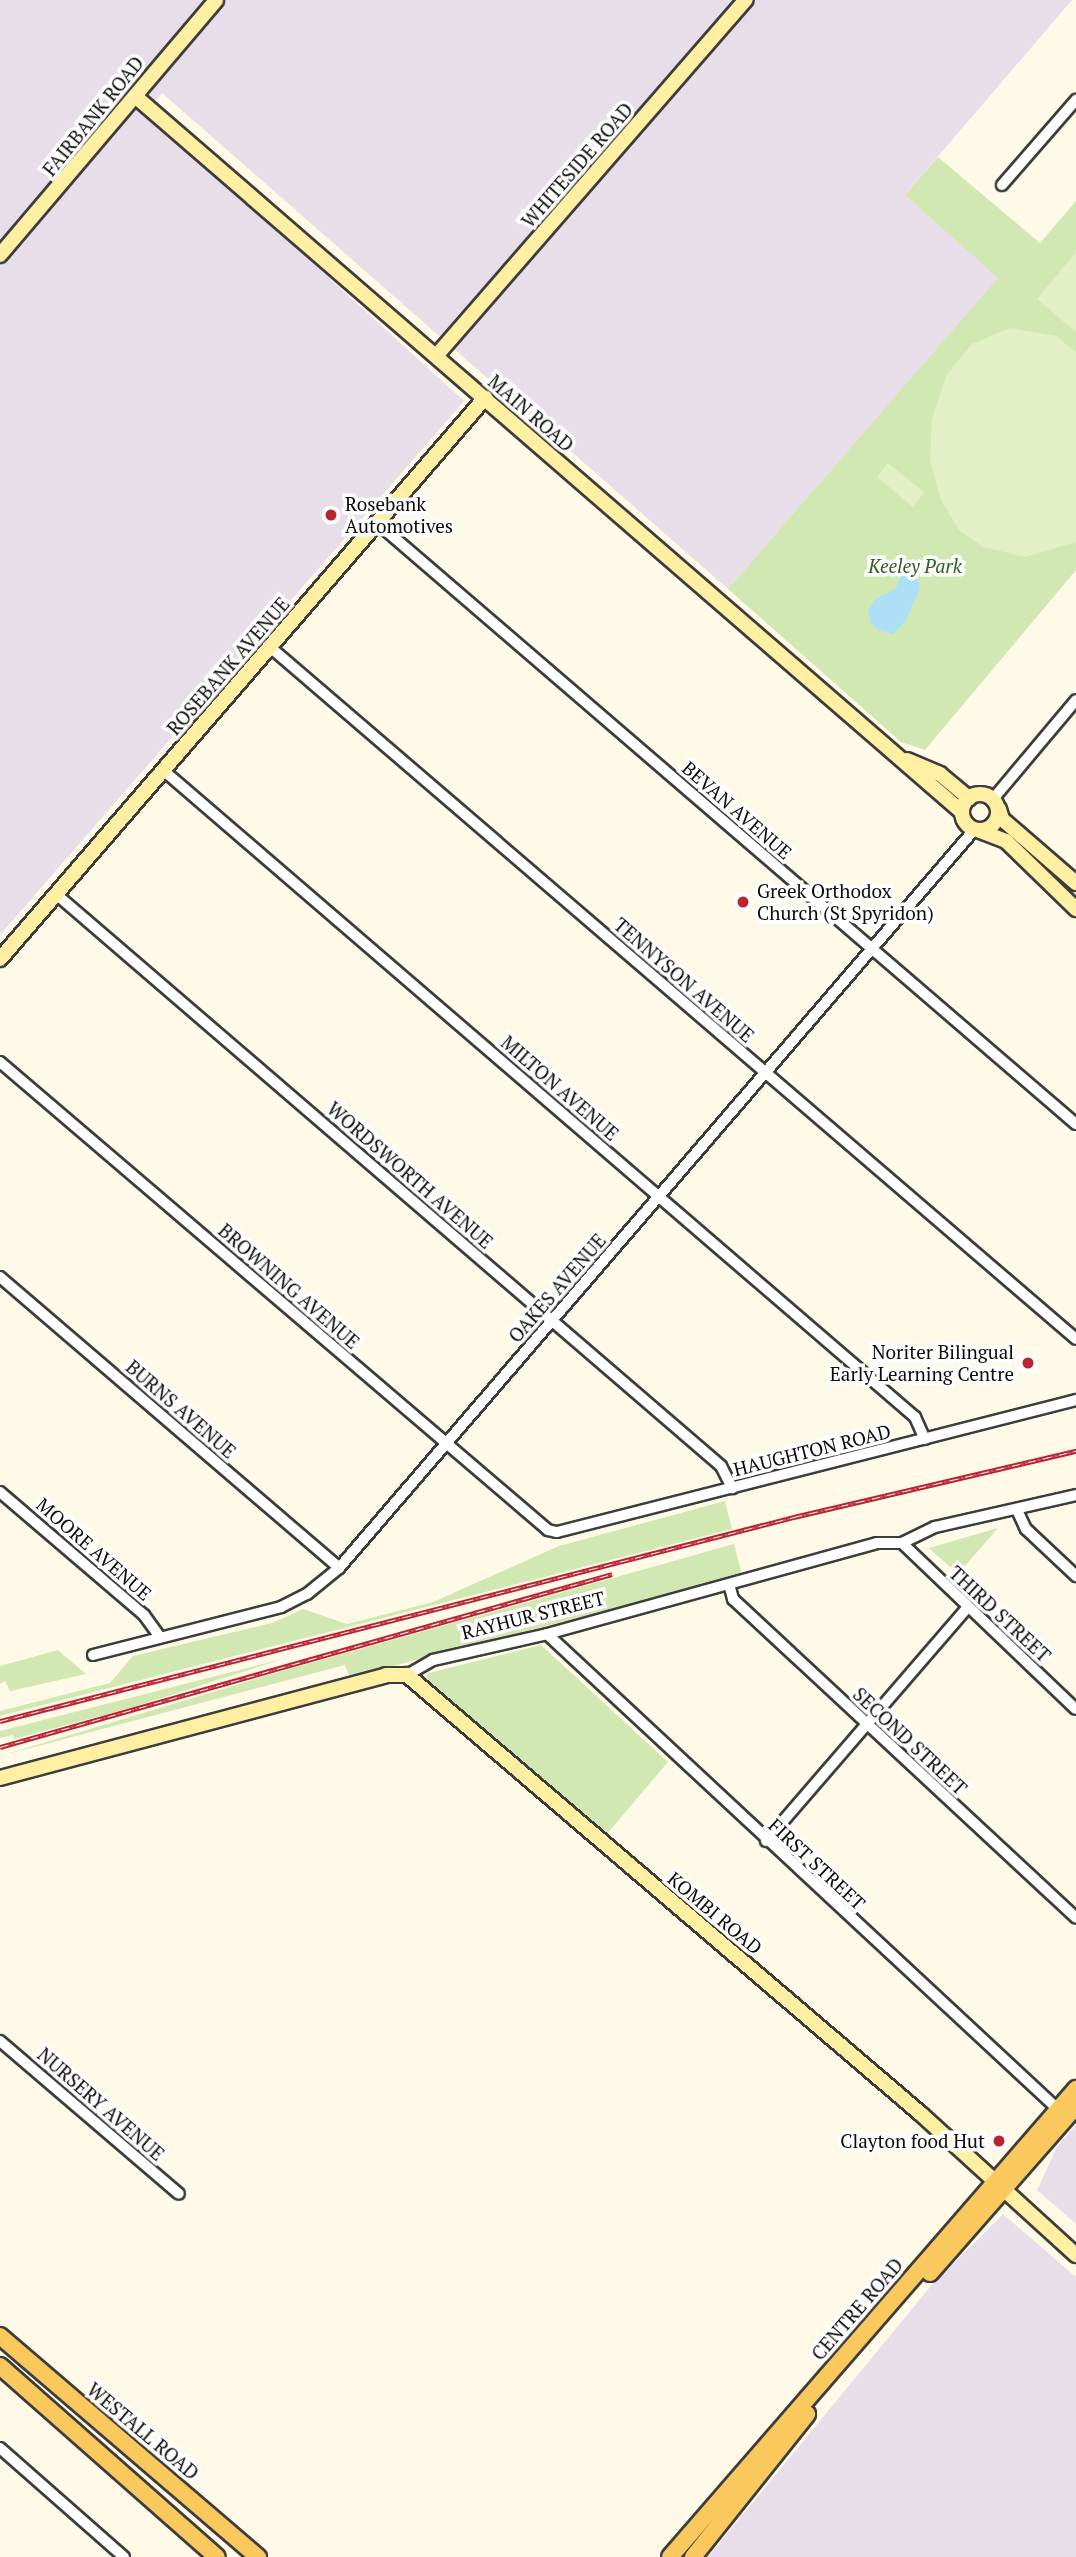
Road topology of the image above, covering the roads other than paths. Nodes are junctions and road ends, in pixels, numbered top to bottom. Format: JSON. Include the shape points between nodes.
{"nodes":[{"id":1,"x":216,"y":0,"type":"edge"},
{"id":2,"x":746,"y":0,"type":"edge"},
{"id":3,"x":135,"y":96,"type":"junction"},
{"id":4,"x":1076,"y":100,"type":"edge"},
{"id":5,"x":1002,"y":185,"type":"dead end"},
{"id":6,"x":0,"y":255,"type":"edge"},
{"id":7,"x":436,"y":356,"type":"junction"},
{"id":8,"x":485,"y":398,"type":"junction"},
{"id":9,"x":376,"y":522,"type":"junction"},
{"id":10,"x":270,"y":648,"type":"junction"},
{"id":11,"x":1076,"y":701,"type":"edge"},
{"id":12,"x":163,"y":770,"type":"junction"},
{"id":13,"x":996,"y":804,"type":"junction"},
{"id":14,"x":965,"y":805,"type":"junction"},
{"id":15,"x":977,"y":830,"type":"junction"},
{"id":16,"x":1076,"y":883,"type":"edge"},
{"id":17,"x":55,"y":894,"type":"junction"},
{"id":18,"x":1076,"y":909,"type":"edge"},
{"id":19,"x":872,"y":948,"type":"junction"},
{"id":20,"x":0,"y":959,"type":"edge"},
{"id":21,"x":0,"y":1062,"type":"edge"},
{"id":22,"x":765,"y":1073,"type":"junction"},
{"id":23,"x":1076,"y":1124,"type":"edge"},
{"id":24,"x":659,"y":1197,"type":"junction"},
{"id":25,"x":0,"y":1277,"type":"edge"},
{"id":26,"x":552,"y":1320,"type":"junction"},
{"id":27,"x":1076,"y":1339,"type":"edge"},
{"id":28,"x":1076,"y":1401,"type":"edge"},
{"id":29,"x":925,"y":1439,"type":"junction"},
{"id":30,"x":446,"y":1444,"type":"junction"},
{"id":31,"x":732,"y":1488,"type":"junction"},
{"id":32,"x":0,"y":1492,"type":"edge"},
{"id":33,"x":1076,"y":1495,"type":"edge"},
{"id":34,"x":1017,"y":1510,"type":"junction"},
{"id":35,"x":557,"y":1532,"type":"joint"},
{"id":36,"x":902,"y":1543,"type":"junction"},
{"id":37,"x":339,"y":1568,"type":"junction"},
{"id":38,"x":1076,"y":1576,"type":"edge"},
{"id":39,"x":729,"y":1584,"type":"junction"},
{"id":40,"x":967,"y":1608,"type":"junction"},
{"id":41,"x":547,"y":1634,"type":"junction"},
{"id":42,"x":160,"y":1637,"type":"junction"},
{"id":43,"x":93,"y":1655,"type":"dead end"},
{"id":44,"x":407,"y":1675,"type":"junction"},
{"id":45,"x":1076,"y":1709,"type":"edge"},
{"id":46,"x":866,"y":1725,"type":"junction"},
{"id":47,"x":0,"y":1777,"type":"edge"},
{"id":48,"x":766,"y":1841,"type":"junction"},
{"id":49,"x":1076,"y":1918,"type":"edge"},
{"id":50,"x":0,"y":2041,"type":"edge"},
{"id":51,"x":1076,"y":2089,"type":"edge"},
{"id":52,"x":1067,"y":2111,"type":"edge"},
{"id":53,"x":999,"y":2188,"type":"junction"},
{"id":54,"x":179,"y":2194,"type":"dead end"},
{"id":55,"x":1076,"y":2255,"type":"edge"},
{"id":56,"x":0,"y":2336,"type":"edge"},
{"id":57,"x":0,"y":2366,"type":"edge"},
{"id":58,"x":0,"y":2448,"type":"edge"},
{"id":59,"x":124,"y":2557,"type":"edge"},
{"id":60,"x":217,"y":2557,"type":"edge"},
{"id":61,"x":258,"y":2557,"type":"edge"},
{"id":62,"x":670,"y":2557,"type":"edge"},
{"id":63,"x":693,"y":2557,"type":"edge"}],
"edges":[{"from":1,"to":3,"type":"main road","name":"FAIRBANK ROAD"},
{"from":2,"to":7,"type":"main road","name":"WHITESIDE ROAD"},
{"from":3,"to":6,"type":"main road","name":"FAIRBANK ROAD"},
{"from":3,"to":7,"type":"main road","name":"MAIN ROAD"},
{"from":4,"to":5,"type":"street"},
{"from":7,"to":8,"type":"main road","name":"MAIN ROAD"},
{"from":8,"to":9,"type":"main road","name":"ROSEBANK AVENUE"},
{"from":8,"to":14,"type":"main road","name":"MAIN ROAD","via":[[903,758],[940,774]]},
{"from":9,"to":10,"type":"main road","name":"ROSEBANK AVENUE"},
{"from":9,"to":19,"type":"street","name":"BEVAN AVENUE"},
{"from":10,"to":12,"type":"main road","name":"ROSEBANK AVENUE"},
{"from":10,"to":22,"type":"street","name":"TENNYSON AVENUE"},
{"from":11,"to":13,"type":"street"},
{"from":12,"to":17,"type":"main road","name":"ROSEBANK AVENUE"},
{"from":12,"to":24,"type":"street","name":"MILTON AVENUE"},
{"from":13,"to":14,"type":"main road","via":[[981,794]]},
{"from":13,"to":15,"type":"main road","via":[[992,827]]},
{"from":13,"to":16,"type":"main road","via":[[1002,819]]},
{"from":14,"to":15,"type":"main road","name":"MAIN ROAD"},
{"from":15,"to":18,"type":"main road","via":[[1006,841]]},
{"from":15,"to":19,"type":"street","name":"OAKES AVENUE"},
{"from":17,"to":20,"type":"main road","name":"ROSEBANK AVENUE"},
{"from":17,"to":26,"type":"street","name":"WORDSWORTH AVENUE"},
{"from":19,"to":22,"type":"street","name":"OAKES AVENUE"},
{"from":19,"to":23,"type":"street","name":"BEVAN AVENUE"},
{"from":21,"to":30,"type":"street","name":"BROWNING AVENUE"},
{"from":22,"to":24,"type":"street","name":"OAKES AVENUE"},
{"from":22,"to":27,"type":"street","name":"TENNYSON AVENUE"},
{"from":24,"to":26,"type":"street","name":"OAKES AVENUE"},
{"from":24,"to":29,"type":"street","name":"MILTON AVENUE","via":[[915,1417]]},
{"from":25,"to":37,"type":"street","name":"BURNS AVENUE"},
{"from":26,"to":30,"type":"street","name":"OAKES AVENUE"},
{"from":26,"to":31,"type":"street","name":"WORDSWORTH AVENUE","via":[[722,1466]]},
{"from":28,"to":29,"type":"street","name":"HAUGHTON ROAD"},
{"from":29,"to":31,"type":"street","name":"HAUGHTON ROAD"},
{"from":30,"to":35,"type":"street","name":"BROWNING AVENUE","via":[[540,1524]]},
{"from":30,"to":37,"type":"street","name":"OAKES AVENUE"},
{"from":31,"to":35,"type":"street","name":"HAUGHTON ROAD"},
{"from":32,"to":42,"type":"street","name":"MOORE AVENUE","via":[[144,1615]]},
{"from":33,"to":34,"type":"street","name":"RAYHUR STREET"},
{"from":34,"to":36,"type":"street","name":"RAYHUR STREET","via":[[935,1527]]},
{"from":34,"to":38,"type":"street","via":[[1026,1529]]},
{"from":36,"to":39,"type":"street","name":"RAYHUR STREET","via":[[877,1543]]},
{"from":36,"to":40,"type":"street","name":"THIRD STREET"},
{"from":37,"to":42,"type":"street","name":"OAKES AVENUE","via":[[307,1594],[281,1606]]},
{"from":39,"to":41,"type":"street","name":"RAYHUR STREET"},
{"from":39,"to":46,"type":"street","name":"SECOND STREET","via":[[733,1599]]},
{"from":40,"to":45,"type":"street","name":"THIRD STREET"},
{"from":40,"to":46,"type":"street"},
{"from":41,"to":44,"type":"street","name":"RAYHUR STREET","via":[[433,1660]]},
{"from":41,"to":48,"type":"street","name":"FIRST STREET"},
{"from":42,"to":43,"type":"street","name":"OAKES AVENUE"},
{"from":44,"to":47,"type":"main road","name":"RAYHUR STREET","via":[[386,1675]]},
{"from":44,"to":53,"type":"main road","name":"KOMBI ROAD","via":[[921,2114]]},
{"from":46,"to":48,"type":"street"},
{"from":46,"to":49,"type":"street","name":"SECOND STREET"},
{"from":48,"to":52,"type":"street","name":"FIRST STREET"},
{"from":50,"to":54,"type":"street","name":"NURSERY AVENUE"},
{"from":51,"to":52,"type":"main road","name":"CENTRE ROAD"},
{"from":52,"to":53,"type":"main road","name":"CENTRE ROAD"},
{"from":53,"to":55,"type":"main road","name":"KOMBI ROAD"},
{"from":53,"to":62,"type":"main road","name":"CENTRE ROAD"},
{"from":53,"to":63,"type":"main road","name":"CENTRE ROAD","via":[[806,2415]]},
{"from":56,"to":61,"type":"main road","name":"WESTALL ROAD"},
{"from":57,"to":60,"type":"main road"},
{"from":58,"to":59,"type":"street"}]}
